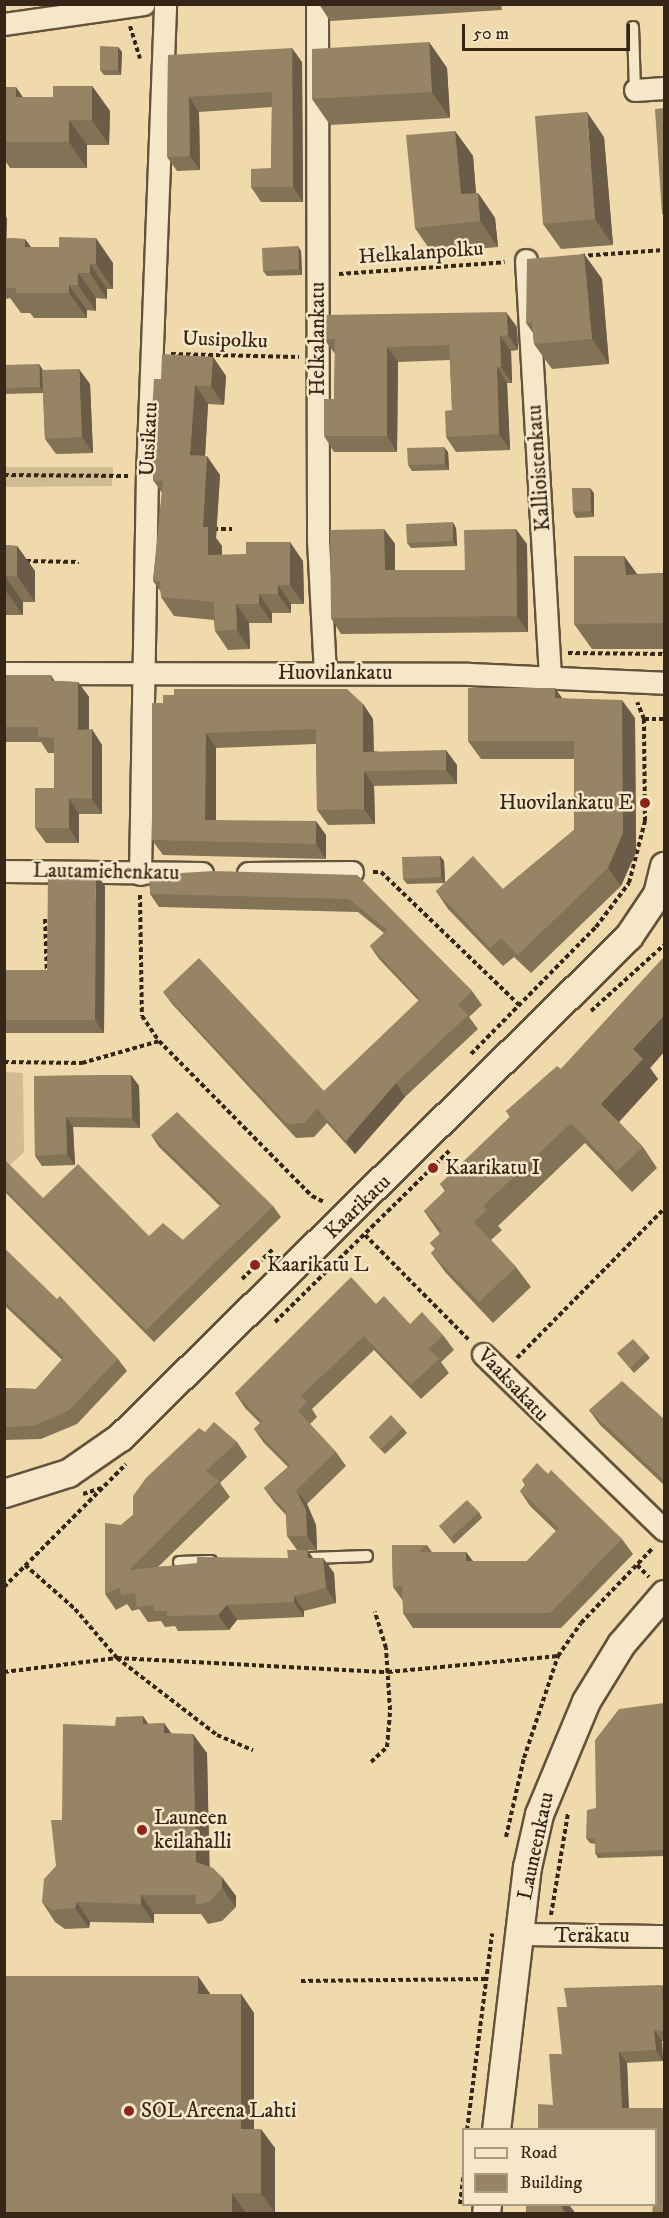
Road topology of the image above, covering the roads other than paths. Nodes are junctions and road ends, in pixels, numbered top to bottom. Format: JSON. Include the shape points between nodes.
{"nodes":[{"id":1,"x":144,"y":4,"type":"edge"},
{"id":2,"x":165,"y":4,"type":"edge"},
{"id":3,"x":317,"y":4,"type":"edge"},
{"id":4,"x":4,"y":24,"type":"edge"},
{"id":5,"x":633,"y":27,"type":"dead end"},
{"id":6,"x":664,"y":88,"type":"edge"},
{"id":7,"x":635,"y":90,"type":"joint"},
{"id":8,"x":526,"y":260,"type":"edge"},
{"id":9,"x":142,"y":672,"type":"junction"},
{"id":10,"x":4,"y":673,"type":"edge"},
{"id":11,"x":325,"y":673,"type":"junction"},
{"id":12,"x":550,"y":676,"type":"junction"},
{"id":13,"x":664,"y":683,"type":"edge"},
{"id":14,"x":664,"y":866,"type":"edge"},
{"id":15,"x":4,"y":871,"type":"edge"},
{"id":16,"x":352,"y":872,"type":"edge"},
{"id":17,"x":140,"y":874,"type":"junction"},
{"id":18,"x":483,"y":1354,"type":"road end"},
{"id":19,"x":4,"y":1493,"type":"edge"},
{"id":20,"x":664,"y":1530,"type":"edge"},
{"id":21,"x":367,"y":1556,"type":"dead end"},
{"id":22,"x":297,"y":1558,"type":"edge"},
{"id":23,"x":226,"y":1560,"type":"edge"},
{"id":24,"x":179,"y":1562,"type":"edge"},
{"id":25,"x":664,"y":1594,"type":"edge"},
{"id":26,"x":519,"y":1934,"type":"junction"},
{"id":27,"x":664,"y":1936,"type":"edge"},
{"id":28,"x":496,"y":2128,"type":"edge"}],
"edges":[{"from":1,"to":4,"type":"street"},
{"from":2,"to":9,"type":"street","name":"Uusikatu"},
{"from":3,"to":11,"type":"street","name":"Helkalankatu","via":[[317,275]]},
{"from":5,"to":7,"type":"lane"},
{"from":6,"to":7,"type":"street"},
{"from":8,"to":12,"type":"street","name":"Kallioistenkatu"},
{"from":9,"to":10,"type":"street","name":"Huovilankatu"},
{"from":9,"to":11,"type":"street","name":"Huovilankatu"},
{"from":9,"to":17,"type":"street","name":"Uusikatu"},
{"from":11,"to":12,"type":"street","name":"Huovilankatu"},
{"from":12,"to":13,"type":"street","name":"Huovilankatu"},
{"from":14,"to":19,"type":"street","name":"Kaarikatu","via":[[657,894],[628,937],[128,1429],[68,1473]]},
{"from":15,"to":17,"type":"street","name":"Lautamiehenkatu"},
{"from":16,"to":17,"type":"street","name":"Lautamiehenkatu"},
{"from":18,"to":20,"type":"street","name":"Vaaksakatu"},
{"from":21,"to":22,"type":"lane"},
{"from":23,"to":24,"type":"lane"},
{"from":25,"to":26,"type":"street","name":"Launeenkatu","via":[[621,1644],[558,1759],[539,1814]]},
{"from":26,"to":27,"type":"street","name":"Teräkatu"},
{"from":26,"to":28,"type":"street","name":"Launeenkatu"}]}
